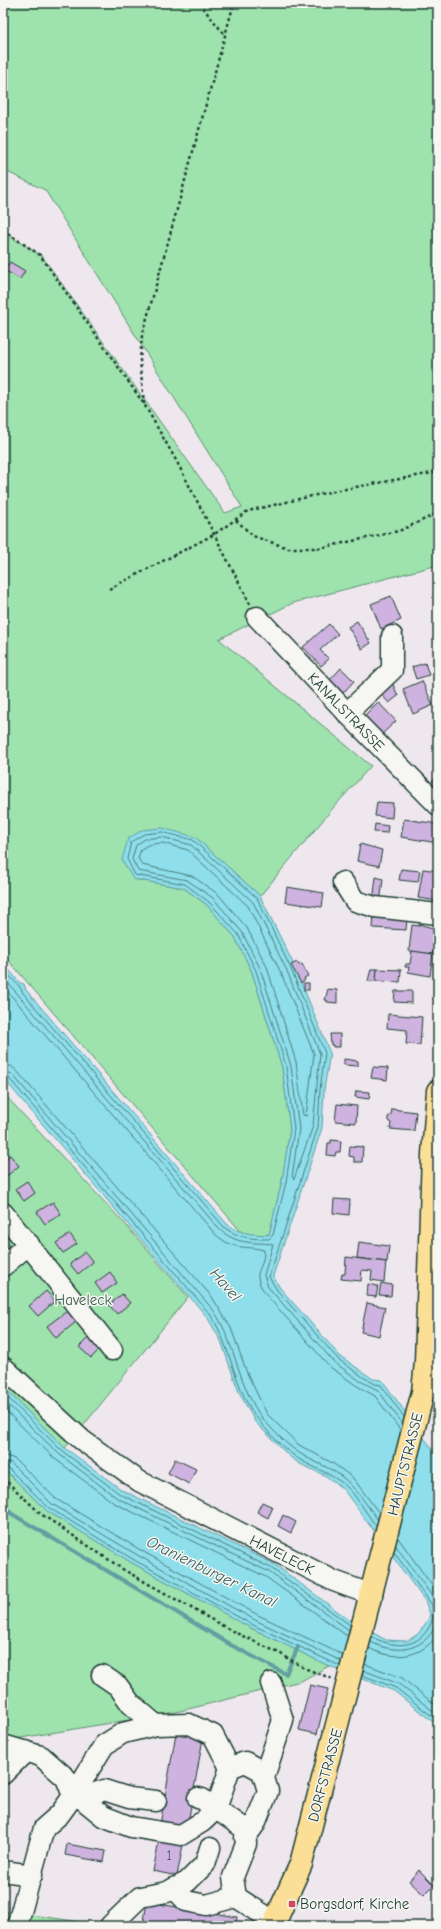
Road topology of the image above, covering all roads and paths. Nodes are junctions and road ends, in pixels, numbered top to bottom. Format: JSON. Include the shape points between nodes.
{"nodes":[{"id":1,"x":199,"y":3,"type":"edge"},
{"id":2,"x":234,"y":3,"type":"edge"},
{"id":3,"x":225,"y":35,"type":"junction"},
{"id":4,"x":3,"y":230,"type":"edge"},
{"id":5,"x":144,"y":404,"type":"junction"},
{"id":6,"x":438,"y":472,"type":"edge"},
{"id":7,"x":438,"y":513,"type":"edge"},
{"id":8,"x":236,"y":520,"type":"junction"},
{"id":9,"x":213,"y":535,"type":"junction"},
{"id":10,"x":109,"y":589,"type":"dead end"},
{"id":11,"x":256,"y":617,"type":"joint"},
{"id":12,"x":392,"y":636,"type":"dead end"},
{"id":13,"x":347,"y":713,"type":"junction"},
{"id":14,"x":438,"y":805,"type":"edge"},
{"id":15,"x":343,"y":882,"type":"dead end"},
{"id":16,"x":438,"y":914,"type":"edge"},
{"id":17,"x":438,"y":1091,"type":"edge"},
{"id":18,"x":435,"y":1182,"type":"edge"},
{"id":19,"x":3,"y":1213,"type":"edge"},
{"id":20,"x":29,"y":1244,"type":"junction"},
{"id":21,"x":3,"y":1266,"type":"edge"},
{"id":22,"x":112,"y":1350,"type":"dead end"},
{"id":23,"x":3,"y":1367,"type":"edge"},
{"id":24,"x":3,"y":1478,"type":"edge"},
{"id":25,"x":372,"y":1595,"type":"junction"},
{"id":26,"x":365,"y":1619,"type":"joint"},
{"id":27,"x":102,"y":1675,"type":"dead end"},
{"id":28,"x":271,"y":1683,"type":"dead end"},
{"id":29,"x":348,"y":1685,"type":"junction"},
{"id":30,"x":156,"y":1725,"type":"junction"},
{"id":31,"x":3,"y":1744,"type":"edge"},
{"id":32,"x":26,"y":1751,"type":"junction"},
{"id":33,"x":230,"y":1768,"type":"junction"},
{"id":34,"x":3,"y":1774,"type":"edge"},
{"id":35,"x":264,"y":1777,"type":"junction"},
{"id":36,"x":77,"y":1797,"type":"junction"},
{"id":37,"x":198,"y":1798,"type":"dead end"},
{"id":38,"x":156,"y":1801,"type":"dead end"},
{"id":39,"x":216,"y":1809,"type":"junction"},
{"id":40,"x":245,"y":1838,"type":"junction"},
{"id":41,"x":3,"y":1871,"type":"edge"},
{"id":42,"x":32,"y":1875,"type":"junction"},
{"id":43,"x":233,"y":1877,"type":"junction"},
{"id":44,"x":174,"y":1888,"type":"junction"},
{"id":45,"x":236,"y":1897,"type":"junction"},
{"id":46,"x":120,"y":1922,"type":"edge"},
{"id":47,"x":18,"y":1923,"type":"edge"},
{"id":48,"x":274,"y":1924,"type":"edge"}],
"edges":[{"from":1,"to":3,"type":"path"},
{"from":2,"to":3,"type":"path"},
{"from":3,"to":5,"type":"path","via":[[147,312],[140,360]]},
{"from":4,"to":5,"type":"path","via":[[40,256]]},
{"from":5,"to":9,"type":"path","via":[[177,462]]},
{"from":6,"to":8,"type":"path","via":[[329,492],[248,511]]},
{"from":7,"to":8,"type":"path","via":[[399,531],[320,548],[288,548],[253,536]]},
{"from":8,"to":9,"type":"path"},
{"from":9,"to":10,"type":"path"},
{"from":9,"to":11,"type":"path"},
{"from":11,"to":13,"type":"street","name":"KANALSTRASSE"},
{"from":12,"to":13,"type":"street","via":[[392,670]]},
{"from":13,"to":14,"type":"street","name":"KANALSTRASSE"},
{"from":15,"to":16,"type":"street","via":[[355,901],[375,907]]},
{"from":17,"to":18,"type":"main road","name":"HAUPTSTRASSE"},
{"from":18,"to":25,"type":"main road","name":"HAUPTSTRASSE","via":[[423,1392]]},
{"from":19,"to":20,"type":"street"},
{"from":20,"to":21,"type":"street"},
{"from":20,"to":22,"type":"street"},
{"from":23,"to":25,"type":"street","name":"HAVELECK","via":[[82,1440],[139,1481],[334,1581]]},
{"from":24,"to":29,"type":"path","via":[[42,1514],[124,1570],[230,1630],[304,1668]]},
{"from":25,"to":26,"type":"main road","name":"HAUPTSTRASSE"},
{"from":26,"to":29,"type":"main road","name":"DORFSTRASSE"},
{"from":27,"to":30,"type":"street","via":[[118,1686],[131,1704]]},
{"from":28,"to":35,"type":"street","via":[[283,1720]]},
{"from":29,"to":48,"type":"main road","name":"DORFSTRASSE","via":[[301,1864]]},
{"from":30,"to":33,"type":"street","via":[[189,1724],[213,1735]]},
{"from":30,"to":36,"type":"street","via":[[123,1733],[104,1745]]},
{"from":31,"to":32,"type":"street"},
{"from":32,"to":34,"type":"street"},
{"from":32,"to":36,"type":"street","via":[[41,1756],[66,1778]]},
{"from":33,"to":35,"type":"street","via":[[245,1762],[262,1771]]},
{"from":33,"to":39,"type":"street"},
{"from":35,"to":40,"type":"street","via":[[268,1791],[256,1824]]},
{"from":36,"to":38,"type":"street","via":[[104,1790],[129,1798]]},
{"from":36,"to":39,"type":"street","via":[[103,1816],[131,1827],[181,1835],[202,1822]]},
{"from":36,"to":42,"type":"street","via":[[44,1828]]},
{"from":37,"to":39,"type":"street"},
{"from":39,"to":40,"type":"street","via":[[245,1829]]},
{"from":40,"to":43,"type":"street","via":[[246,1844]]},
{"from":41,"to":42,"type":"street"},
{"from":42,"to":47,"type":"street"},
{"from":43,"to":44,"type":"street","via":[[208,1856],[187,1882]]},
{"from":43,"to":45,"type":"street"},
{"from":44,"to":45,"type":"street","via":[[186,1901],[206,1905]]},
{"from":44,"to":46,"type":"street","via":[[168,1892],[140,1897]]},
{"from":45,"to":48,"type":"street"}]}
